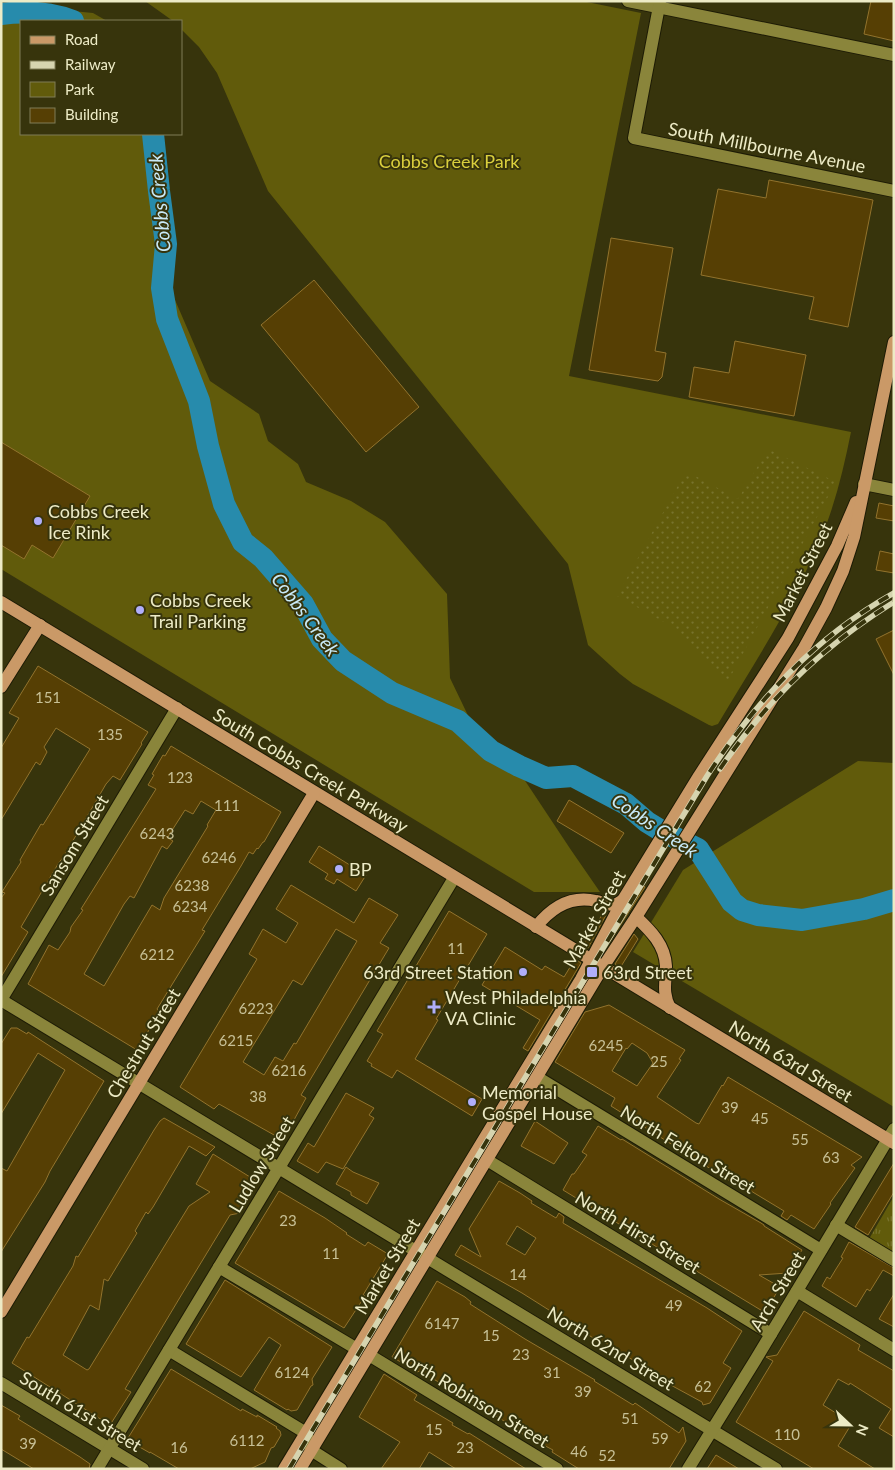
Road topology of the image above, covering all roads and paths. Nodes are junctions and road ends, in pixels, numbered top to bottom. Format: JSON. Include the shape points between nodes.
{"nodes":[{"id":1,"x":628,"y":1,"type":"edge"},
{"id":2,"x":660,"y":4,"type":"edge"},
{"id":3,"x":894,"y":56,"type":"edge"},
{"id":4,"x":894,"y":191,"type":"edge"},
{"id":5,"x":894,"y":342,"type":"edge"},
{"id":6,"x":864,"y":484,"type":"junction"},
{"id":7,"x":894,"y":490,"type":"edge"},
{"id":8,"x":1,"y":602,"type":"edge"},
{"id":9,"x":40,"y":625,"type":"junction"},
{"id":10,"x":1,"y":687,"type":"edge"},
{"id":11,"x":177,"y":708,"type":"junction"},
{"id":12,"x":314,"y":793,"type":"junction"},
{"id":13,"x":454,"y":878,"type":"junction"},
{"id":14,"x":623,"y":900,"type":"junction"},
{"id":15,"x":636,"y":917,"type":"junction"},
{"id":16,"x":536,"y":927,"type":"junction"},
{"id":17,"x":592,"y":960,"type":"junction"},
{"id":18,"x":603,"y":967,"type":"junction"},
{"id":19,"x":1,"y":1000,"type":"edge"},
{"id":20,"x":670,"y":1008,"type":"junction"},
{"id":21,"x":537,"y":1077,"type":"junction"},
{"id":22,"x":139,"y":1084,"type":"junction"},
{"id":23,"x":892,"y":1137,"type":"edge"},
{"id":24,"x":487,"y":1160,"type":"junction"},
{"id":25,"x":279,"y":1168,"type":"junction"},
{"id":26,"x":836,"y":1225,"type":"junction"},
{"id":27,"x":821,"y":1250,"type":"junction"},
{"id":28,"x":416,"y":1251,"type":"junction"},
{"id":29,"x":428,"y":1258,"type":"junction"},
{"id":30,"x":894,"y":1260,"type":"edge"},
{"id":31,"x":219,"y":1267,"type":"junction"},
{"id":32,"x":797,"y":1291,"type":"junction"},
{"id":33,"x":1,"y":1312,"type":"edge"},
{"id":34,"x":771,"y":1334,"type":"junction"},
{"id":35,"x":357,"y":1349,"type":"junction"},
{"id":36,"x":168,"y":1350,"type":"junction"},
{"id":37,"x":894,"y":1350,"type":"edge"},
{"id":38,"x":369,"y":1355,"type":"junction"},
{"id":39,"x":1,"y":1383,"type":"edge"},
{"id":40,"x":712,"y":1430,"type":"junction"},
{"id":41,"x":306,"y":1433,"type":"junction"},
{"id":42,"x":110,"y":1448,"type":"junction"},
{"id":43,"x":311,"y":1450,"type":"junction"},
{"id":44,"x":97,"y":1469,"type":"edge"},
{"id":45,"x":143,"y":1469,"type":"edge"},
{"id":46,"x":284,"y":1469,"type":"edge"},
{"id":47,"x":300,"y":1469,"type":"edge"},
{"id":48,"x":341,"y":1469,"type":"edge"},
{"id":49,"x":557,"y":1469,"type":"edge"},
{"id":50,"x":688,"y":1469,"type":"edge"},
{"id":51,"x":776,"y":1469,"type":"edge"}],
"edges":[{"from":1,"to":2,"type":"street"},
{"from":2,"to":3,"type":"street"},
{"from":2,"to":4,"type":"street","name":"South Millbourne Avenue","via":[[634,138]]},
{"from":5,"to":6,"type":"main road","name":"Market Street"},
{"from":6,"to":7,"type":"street"},
{"from":6,"to":14,"type":"main road","name":"Market Street","via":[[837,546],[788,638]]},
{"from":6,"to":15,"type":"main road","name":"Market Street","via":[[854,537],[826,608]]},
{"from":8,"to":9,"type":"main road","name":"South Cobbs Creek Parkway"},
{"from":9,"to":10,"type":"main road"},
{"from":9,"to":11,"type":"main road","name":"South Cobbs Creek Parkway"},
{"from":11,"to":12,"type":"main road","name":"South Cobbs Creek Parkway"},
{"from":11,"to":19,"type":"street","name":"Sansom Street"},
{"from":12,"to":13,"type":"main road","name":"South Cobbs Creek Parkway"},
{"from":12,"to":22,"type":"main road","name":"Chestnut Street"},
{"from":13,"to":16,"type":"main road","name":"South Cobbs Creek Parkway"},
{"from":13,"to":25,"type":"street","name":"Ludlow Street"},
{"from":14,"to":16,"type":"main road","via":[[615,905],[585,899],[565,903],[552,910]]},
{"from":14,"to":17,"type":"main road","name":"Market Street"},
{"from":15,"to":18,"type":"main road","name":"Market Street"},
{"from":15,"to":20,"type":"main road","via":[[652,932],[662,949],[666,967],[665,995]]},
{"from":16,"to":17,"type":"main road","name":"South Cobbs Creek Parkway"},
{"from":17,"to":18,"type":"main road","name":"South Cobbs Creek Parkway"},
{"from":17,"to":28,"type":"main road","name":"Market Street"},
{"from":18,"to":20,"type":"main road","name":"North 63rd Street"},
{"from":18,"to":21,"type":"main road","name":"Market Street"},
{"from":19,"to":22,"type":"street","name":"North 62nd Street"},
{"from":20,"to":23,"type":"main road","name":"North 63rd Street"},
{"from":21,"to":24,"type":"main road","name":"Market Street"},
{"from":21,"to":27,"type":"street","name":"North Felton Street"},
{"from":22,"to":25,"type":"street","name":"North 62nd Street"},
{"from":22,"to":33,"type":"main road","name":"Chestnut Street"},
{"from":23,"to":26,"type":"street","name":"Arch Street"},
{"from":24,"to":29,"type":"main road","name":"Market Street"},
{"from":24,"to":34,"type":"street","name":"North Hirst Street"},
{"from":25,"to":28,"type":"street","name":"North 62nd Street"},
{"from":25,"to":31,"type":"street","name":"Ludlow Street"},
{"from":26,"to":27,"type":"street","name":"Arch Street"},
{"from":26,"to":30,"type":"street"},
{"from":27,"to":32,"type":"street","name":"Arch Street"},
{"from":28,"to":29,"type":"street","name":"North 62nd Street"},
{"from":28,"to":35,"type":"main road","name":"Market Street"},
{"from":29,"to":38,"type":"main road","name":"Market Street"},
{"from":29,"to":40,"type":"street","name":"North 62nd Street"},
{"from":31,"to":35,"type":"street"},
{"from":31,"to":36,"type":"street","name":"Ludlow Street"},
{"from":32,"to":34,"type":"street","name":"Arch Street"},
{"from":32,"to":37,"type":"street"},
{"from":34,"to":40,"type":"street","name":"Arch Street"},
{"from":35,"to":41,"type":"main road","name":"Market Street"},
{"from":36,"to":41,"type":"street"},
{"from":36,"to":42,"type":"street","name":"Ludlow Street"},
{"from":38,"to":43,"type":"main road","name":"Market Street"},
{"from":38,"to":49,"type":"street","name":"North Robinson Street"},
{"from":39,"to":42,"type":"street","name":"South 61st Street"},
{"from":40,"to":50,"type":"street","name":"Arch Street"},
{"from":40,"to":51,"type":"street","name":"North 62nd Street"},
{"from":41,"to":43,"type":"street"},
{"from":41,"to":46,"type":"main road","name":"Market Street"},
{"from":42,"to":44,"type":"street","name":"Ludlow Street"},
{"from":42,"to":45,"type":"street","name":"South 61st Street"},
{"from":43,"to":47,"type":"main road","name":"Market Street"},
{"from":43,"to":48,"type":"street"}]}
